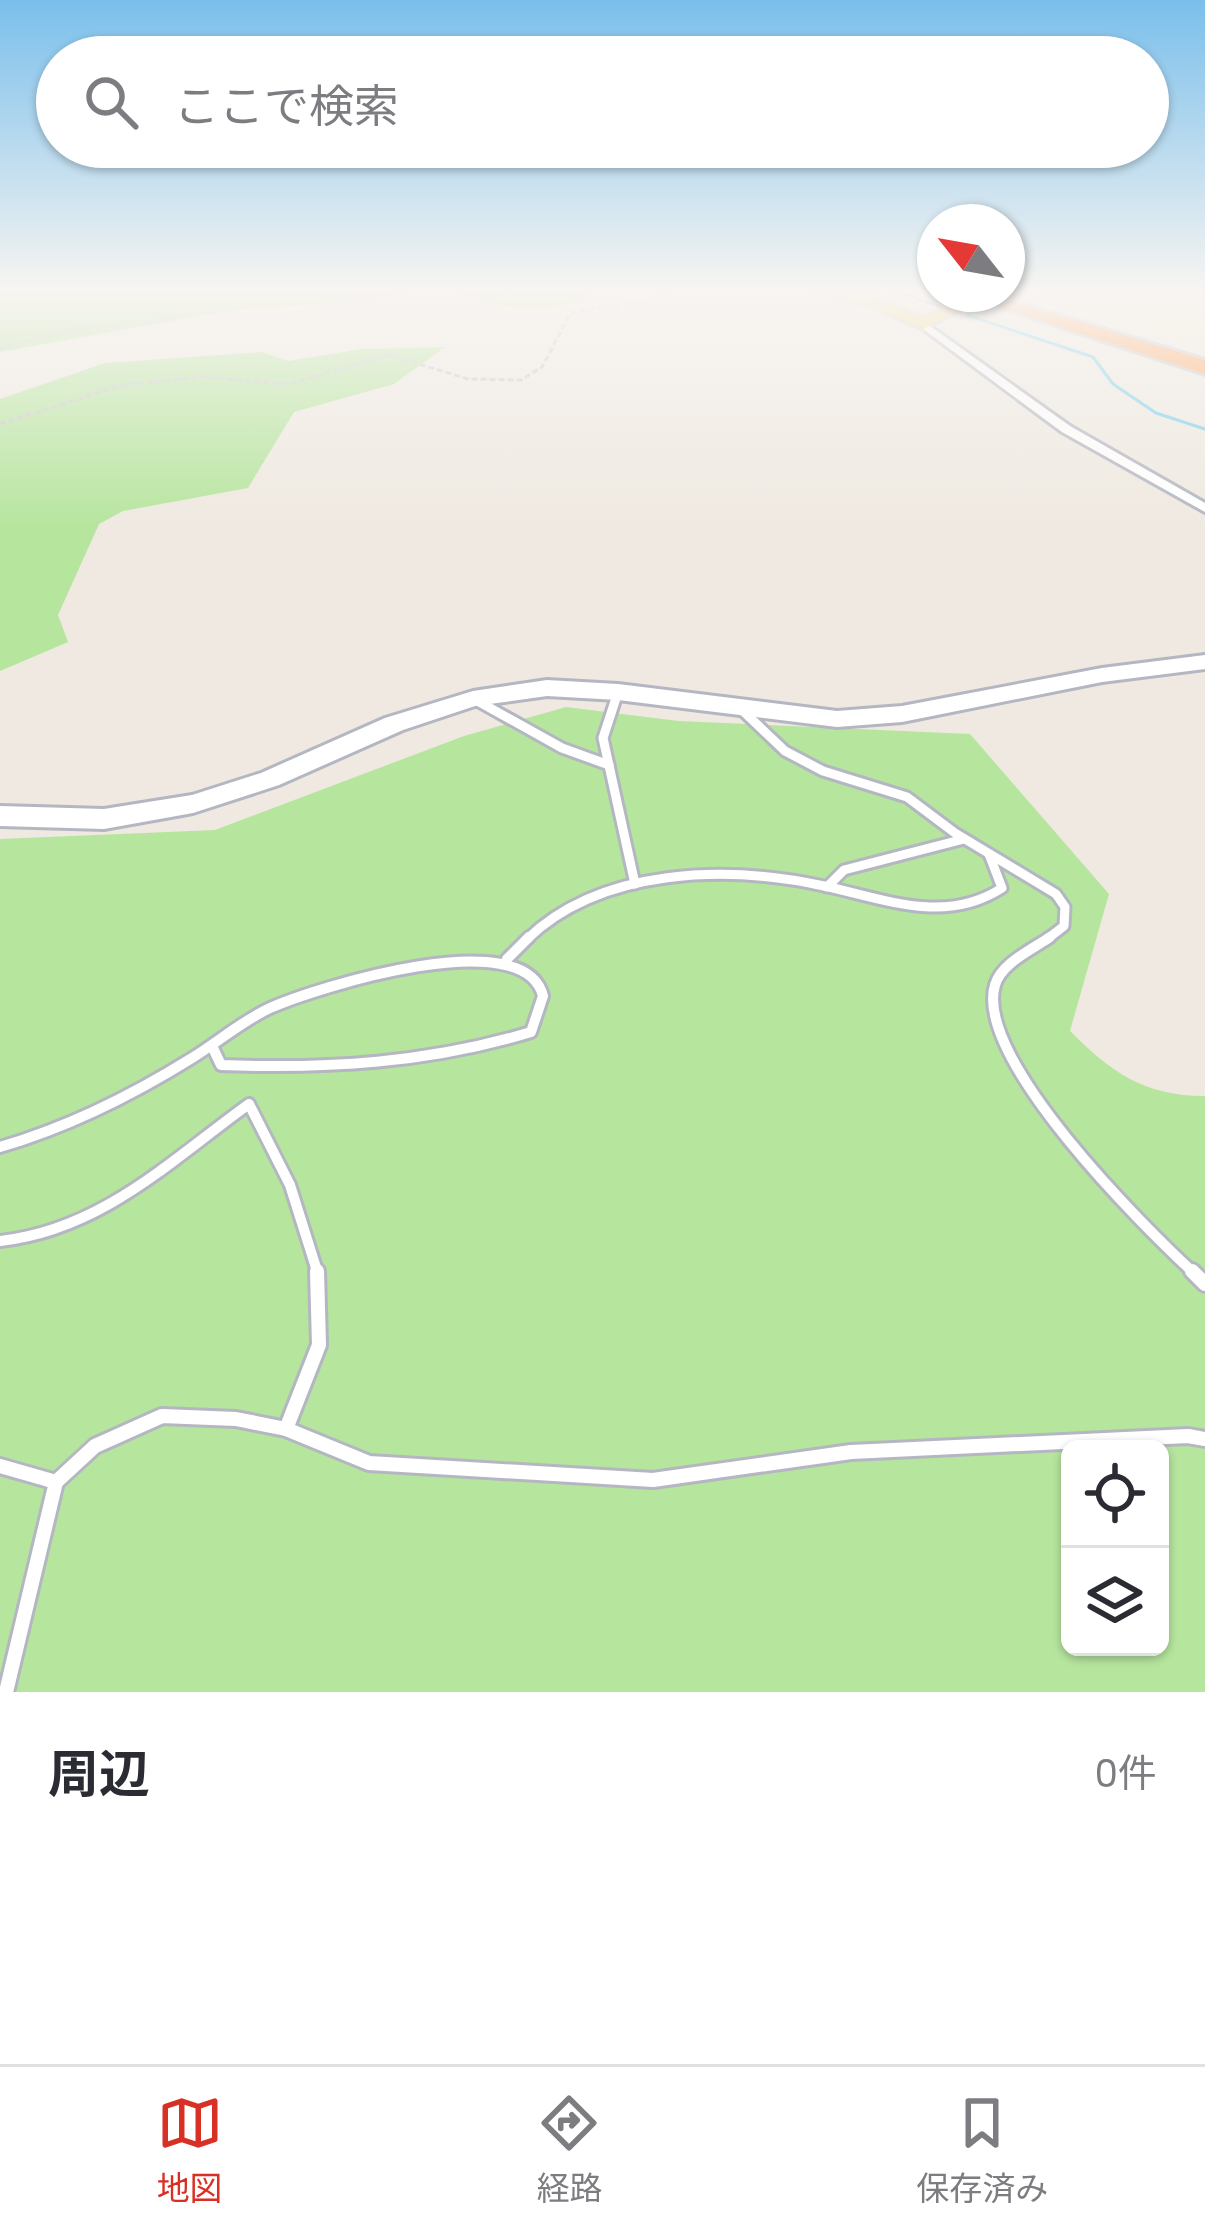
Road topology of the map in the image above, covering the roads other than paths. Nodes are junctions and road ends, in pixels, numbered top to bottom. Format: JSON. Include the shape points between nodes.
{"nodes":[{"id":1,"x":986,"y":370,"type":"edge"},
{"id":2,"x":1205,"y":508,"type":"edge"},
{"id":3,"x":1205,"y":662,"type":"edge"},
{"id":4,"x":618,"y":692,"type":"junction"},
{"id":5,"x":473,"y":699,"type":"junction"},
{"id":6,"x":738,"y":706,"type":"junction"},
{"id":7,"x":609,"y":765,"type":"junction"},
{"id":8,"x":0,"y":816,"type":"edge"},
{"id":9,"x":964,"y":838,"type":"junction"},
{"id":10,"x":989,"y":853,"type":"junction"},
{"id":11,"x":635,"y":884,"type":"junction"},
{"id":12,"x":827,"y":886,"type":"junction"},
{"id":13,"x":507,"y":959,"type":"junction"},
{"id":14,"x":212,"y":1046,"type":"junction"},
{"id":15,"x":22,"y":1142,"type":"junction"},
{"id":16,"x":0,"y":1147,"type":"edge"},
{"id":17,"x":0,"y":1157,"type":"edge"},
{"id":18,"x":0,"y":1241,"type":"edge"},
{"id":19,"x":1205,"y":1283,"type":"edge"},
{"id":20,"x":286,"y":1429,"type":"junction"},
{"id":21,"x":1205,"y":1439,"type":"edge"},
{"id":22,"x":0,"y":1466,"type":"edge"},
{"id":23,"x":56,"y":1482,"type":"junction"},
{"id":24,"x":6,"y":1692,"type":"edge"}],
"edges":[{"from":1,"to":2,"type":"street","via":[[1066,429]]},
{"from":3,"to":6,"type":"main road","via":[[902,714],[838,719]]},
{"from":4,"to":5,"type":"main road","via":[[547,688]]},
{"from":4,"to":6,"type":"main road"},
{"from":4,"to":7,"type":"lane","via":[[603,738]]},
{"from":5,"to":7,"type":"lane"},
{"from":5,"to":8,"type":"main road","via":[[193,804],[104,820]]},
{"from":6,"to":9,"type":"lane","via":[[785,751],[907,797]]},
{"from":7,"to":11,"type":"lane"},
{"from":9,"to":10,"type":"lane"},
{"from":9,"to":12,"type":"lane","via":[[844,870]]},
{"from":10,"to":12,"type":"lane","via":[[1002,888],[972,906],[924,907]]},
{"from":10,"to":19,"type":"lane","via":[[1065,907],[1064,926],[994,985],[991,1005],[1010,1055],[1110,1194]]},
{"from":11,"to":12,"type":"lane","via":[[731,875]]},
{"from":11,"to":13,"type":"lane","via":[[548,918]]},
{"from":13,"to":14,"type":"lane","via":[[447,963],[316,992],[267,1009]]},
{"from":13,"to":14,"type":"lane","via":[[532,973],[543,996],[543,1015],[513,1039],[426,1056],[271,1067],[221,1065]]},
{"from":14,"to":15,"type":"lane","via":[[116,1103]]},
{"from":15,"to":16,"type":"lane"},
{"from":15,"to":17,"type":"lane"},
{"from":18,"to":20,"type":"lane","via":[[53,1231],[97,1211],[249,1104],[279,1158],[320,1277],[321,1337]]},
{"from":20,"to":21,"type":"lane","via":[[369,1463],[653,1480],[851,1452]]},
{"from":20,"to":23,"type":"lane","via":[[162,1416],[95,1446]]},
{"from":22,"to":23,"type":"lane"},
{"from":23,"to":24,"type":"lane"}]}
